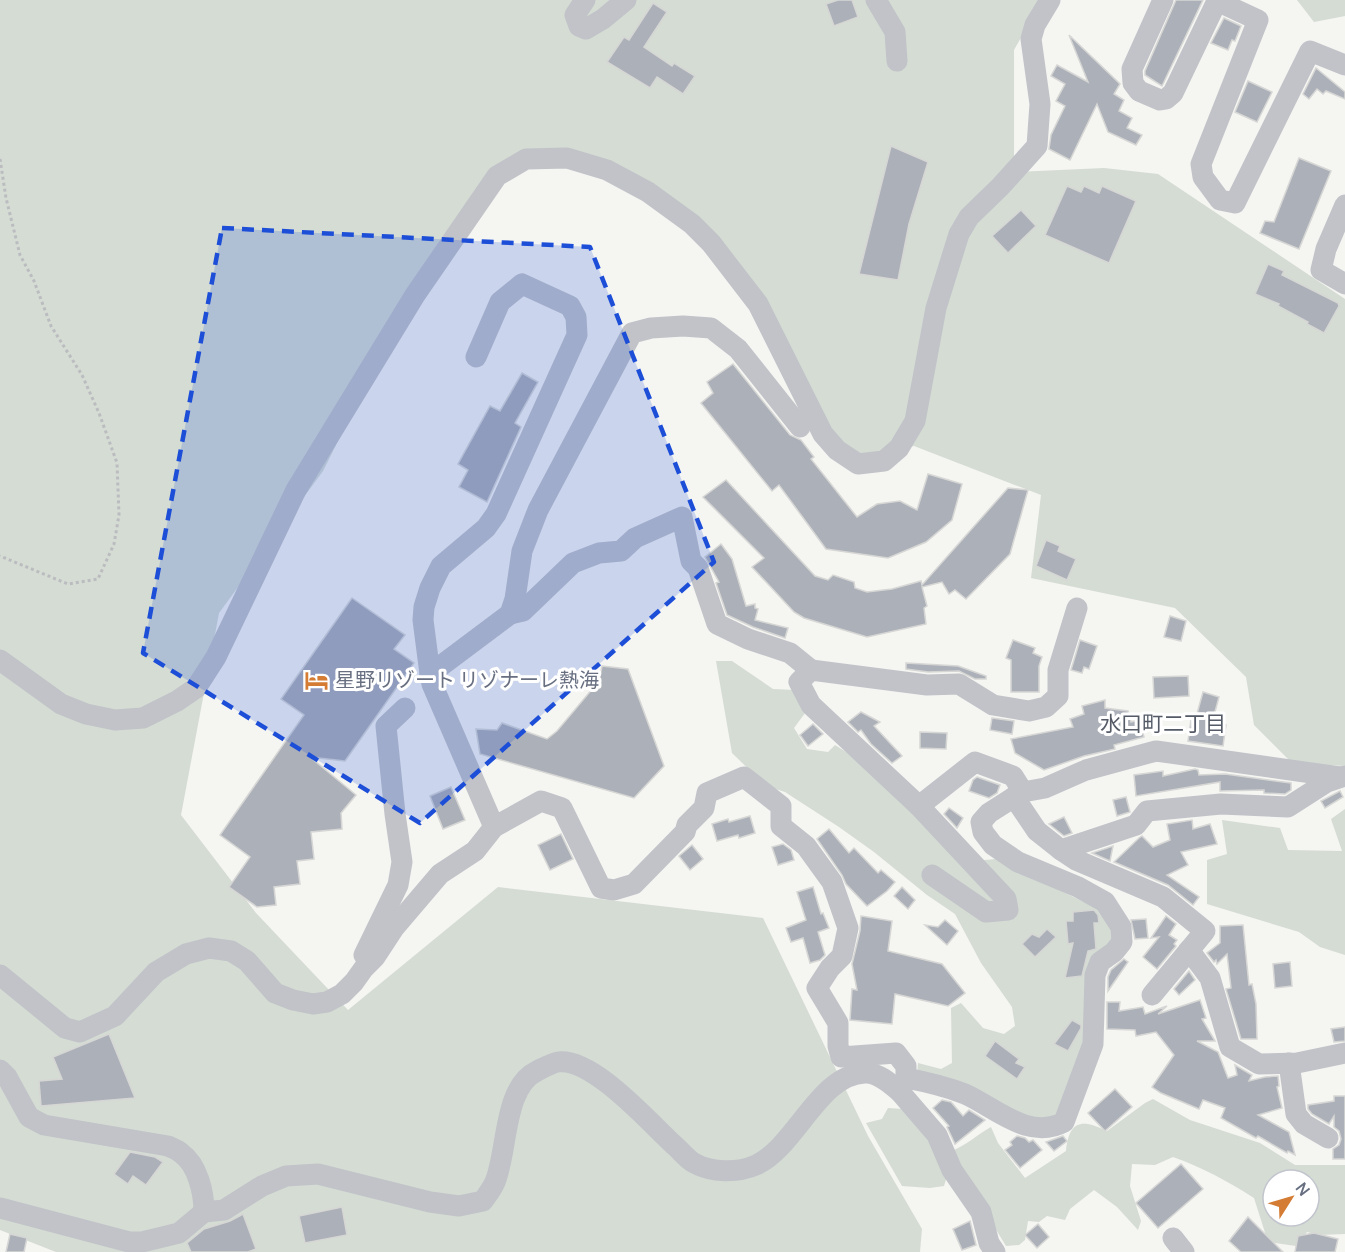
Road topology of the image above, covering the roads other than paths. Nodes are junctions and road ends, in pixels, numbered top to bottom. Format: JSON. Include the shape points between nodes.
{"nodes":[{"id":1,"x":585,"y":0,"type":"edge"},
{"id":2,"x":626,"y":0,"type":"edge"},
{"id":3,"x":876,"y":0,"type":"edge"},
{"id":4,"x":1050,"y":0,"type":"edge"},
{"id":5,"x":1163,"y":0,"type":"edge"},
{"id":6,"x":897,"y":61,"type":"dead end"},
{"id":7,"x":1345,"y":65,"type":"edge"},
{"id":8,"x":1345,"y":205,"type":"edge"},
{"id":9,"x":1345,"y":284,"type":"edge"},
{"id":10,"x":476,"y":357,"type":"dead end"},
{"id":11,"x":800,"y":427,"type":"dead end"},
{"id":12,"x":1077,"y":608,"type":"dead end"},
{"id":13,"x":510,"y":614,"type":"junction"},
{"id":14,"x":0,"y":660,"type":"edge"},
{"id":15,"x":811,"y":670,"type":"junction"},
{"id":16,"x":430,"y":674,"type":"junction"},
{"id":17,"x":405,"y":708,"type":"dead end"},
{"id":18,"x":1343,"y":777,"type":"edge"},
{"id":19,"x":1018,"y":795,"type":"junction"},
{"id":20,"x":919,"y":806,"type":"junction"},
{"id":21,"x":494,"y":827,"type":"junction"},
{"id":22,"x":1060,"y":850,"type":"junction"},
{"id":23,"x":932,"y":875,"type":"dead end"},
{"id":24,"x":1189,"y":950,"type":"junction"},
{"id":25,"x":364,"y":968,"type":"junction"},
{"id":26,"x":0,"y":975,"type":"edge"},
{"id":27,"x":1152,"y":996,"type":"dead end"},
{"id":28,"x":1345,"y":1053,"type":"edge"},
{"id":29,"x":1289,"y":1063,"type":"junction"},
{"id":30,"x":0,"y":1070,"type":"edge"},
{"id":31,"x":903,"y":1085,"type":"junction"},
{"id":32,"x":1328,"y":1138,"type":"dead end"},
{"id":33,"x":0,"y":1208,"type":"edge"},
{"id":34,"x":204,"y":1212,"type":"junction"},
{"id":35,"x":995,"y":1252,"type":"edge"}],
"edges":[{"from":1,"to":2,"type":"street","via":[[575,15],[579,26],[586,29]]},
{"from":3,"to":6,"type":"street","via":[[895,32]]},
{"from":4,"to":14,"type":"street","via":[[1031,39],[1040,104],[1037,146],[969,217],[959,234],[936,308],[915,421],[899,448],[884,461],[858,464],[837,450],[823,434],[758,304],[692,224],[648,192],[607,170],[567,158],[526,159],[497,176],[415,296],[296,490],[216,657],[196,688],[143,718],[115,720],[61,704]]},
{"from":5,"to":7,"type":"street","via":[[1132,69],[1133,83],[1139,91],[1160,100],[1173,93],[1217,2],[1257,20],[1201,164],[1203,177],[1220,200],[1235,203],[1310,51]]},
{"from":8,"to":9,"type":"street","via":[[1321,270]]},
{"from":10,"to":16,"type":"street","via":[[501,302],[522,284],[570,306],[576,317],[577,335],[496,514],[486,528],[441,566],[430,588],[423,620]]},
{"from":11,"to":13,"type":"street","via":[[738,349],[711,328],[651,328],[632,333],[538,510],[522,551]]},
{"from":12,"to":15,"type":"street","via":[[1058,670],[1058,696],[1046,707],[1029,711],[993,705],[959,684],[927,685]]},
{"from":13,"to":15,"type":"street","via":[[523,611],[573,563],[599,552],[621,551],[635,538],[682,517],[691,561],[698,568],[717,624],[790,653]]},
{"from":13,"to":16,"type":"street"},
{"from":15,"to":20,"type":"street","via":[[800,682],[811,705]]},
{"from":16,"to":21,"type":"street"},
{"from":17,"to":25,"type":"street","via":[[386,726],[402,862],[398,885],[364,952]]},
{"from":18,"to":19,"type":"street","via":[[1156,752],[1086,770]]},
{"from":18,"to":22,"type":"street","via":[[1327,782],[1288,807],[1221,804],[1147,811],[1136,825]]},
{"from":19,"to":20,"type":"street","via":[[1013,776],[975,762]]},
{"from":19,"to":22,"type":"street","via":[[1037,831]]},
{"from":19,"to":31,"type":"street","via":[[981,822],[993,845],[1018,862],[1105,902],[1121,927],[1122,942],[1100,962],[1095,975],[1093,1044],[1064,1122],[1053,1128],[1036,1128],[1017,1123],[936,1083]]},
{"from":20,"to":23,"type":"street","via":[[1006,899],[1008,910],[986,912]]},
{"from":21,"to":25,"type":"street","via":[[475,851],[440,873]]},
{"from":21,"to":31,"type":"street","via":[[541,801],[562,808],[601,888],[614,890],[634,884],[685,832],[704,808],[707,794],[744,777],[781,806],[781,826],[806,846],[839,899],[848,928],[842,956],[817,988],[838,1023],[841,1057],[896,1053],[906,1066]]},
{"from":22,"to":24,"type":"street","via":[[1163,897],[1205,931]]},
{"from":24,"to":27,"type":"street"},
{"from":24,"to":29,"type":"street","via":[[1210,978],[1230,1047],[1259,1064]]},
{"from":25,"to":26,"type":"street","via":[[342,994],[313,1004],[274,993],[247,961],[231,951],[209,948],[186,954],[156,972],[115,1016],[80,1032],[65,1028]]},
{"from":28,"to":29,"type":"street"},
{"from":29,"to":32,"type":"street","via":[[1296,1114],[1304,1124]]},
{"from":30,"to":34,"type":"street","via":[[29,1117],[44,1125],[168,1146],[183,1153],[201,1187]]},
{"from":31,"to":34,"type":"street","via":[[865,1072],[843,1079],[757,1165],[735,1171],[715,1170],[693,1163],[597,1074],[578,1064],[558,1062],[534,1072],[516,1092],[495,1183],[483,1201],[459,1206],[430,1202],[318,1174],[286,1176],[224,1210]]},
{"from":31,"to":35,"type":"street","via":[[981,1212]]},
{"from":33,"to":34,"type":"street","via":[[129,1242],[179,1233]]}]}
